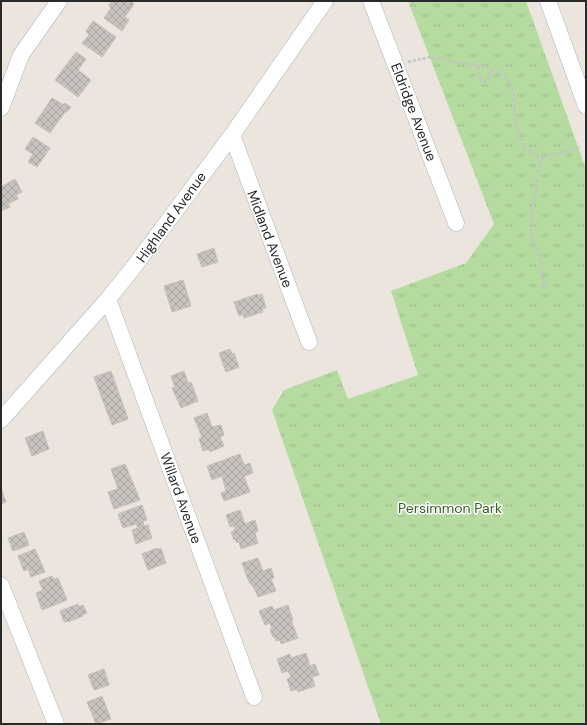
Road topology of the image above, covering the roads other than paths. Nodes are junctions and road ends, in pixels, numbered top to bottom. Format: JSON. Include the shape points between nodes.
{"nodes":[{"id":1,"x":59,"y":1,"type":"edge"},
{"id":2,"x":324,"y":1,"type":"edge"},
{"id":3,"x":371,"y":1,"type":"edge"},
{"id":4,"x":548,"y":1,"type":"edge"},
{"id":5,"x":586,"y":106,"type":"edge"},
{"id":6,"x":1,"y":108,"type":"edge"},
{"id":7,"x":232,"y":135,"type":"junction"},
{"id":8,"x":456,"y":223,"type":"dead end"},
{"id":9,"x":108,"y":299,"type":"junction"},
{"id":10,"x":309,"y":342,"type":"dead end"},
{"id":11,"x":1,"y":420,"type":"edge"},
{"id":12,"x":1,"y":585,"type":"edge"},
{"id":13,"x":254,"y":697,"type":"dead end"},
{"id":14,"x":56,"y":724,"type":"edge"}],
"edges":[{"from":1,"to":6,"type":"street","via":[[21,55]]},
{"from":2,"to":7,"type":"street","name":"Highland Avenue"},
{"from":3,"to":8,"type":"street","name":"Eldridge Avenue"},
{"from":4,"to":5,"type":"street"},
{"from":7,"to":9,"type":"street","name":"Highland Avenue"},
{"from":7,"to":10,"type":"street","name":"Midland Avenue"},
{"from":9,"to":11,"type":"street","name":"Highland Avenue"},
{"from":9,"to":13,"type":"street","name":"Willard Avenue"},
{"from":12,"to":14,"type":"street"}]}
